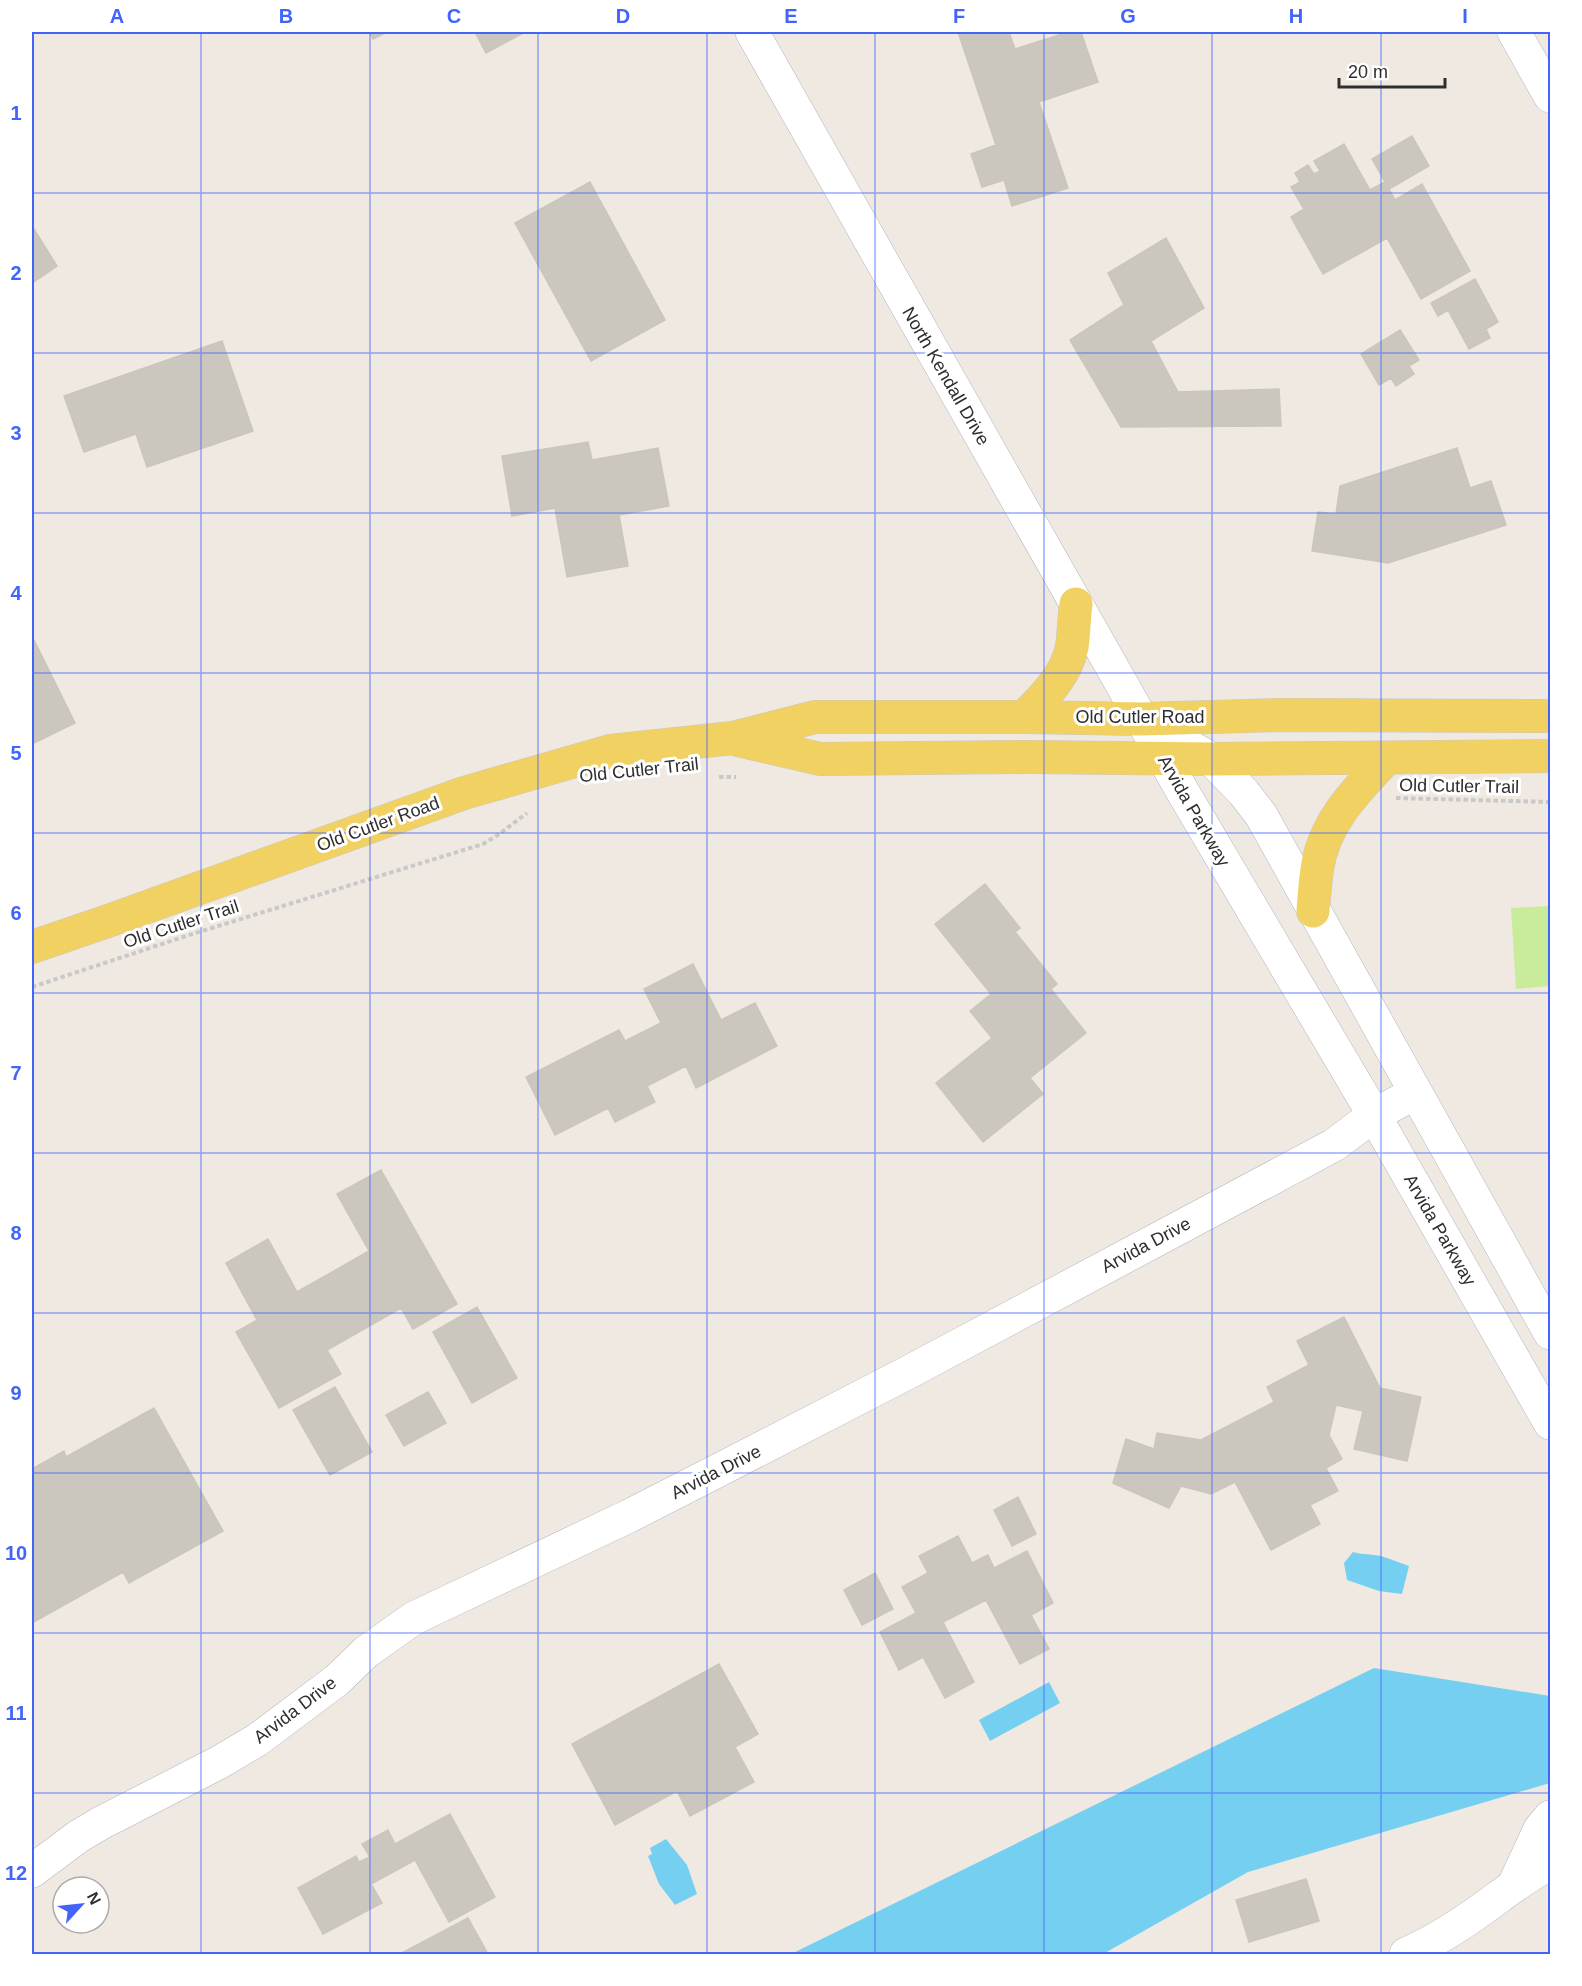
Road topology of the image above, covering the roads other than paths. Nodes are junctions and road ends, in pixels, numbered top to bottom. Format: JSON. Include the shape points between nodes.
{"nodes":[{"id":1,"x":752,"y":32,"type":"edge"},
{"id":2,"x":1514,"y":32,"type":"edge"},
{"id":3,"x":1551,"y":96,"type":"edge"},
{"id":4,"x":1076,"y":604,"type":"junction"},
{"id":5,"x":1024,"y":717,"type":"junction"},
{"id":6,"x":1551,"y":717,"type":"edge"},
{"id":7,"x":1142,"y":719,"type":"junction"},
{"id":8,"x":733,"y":738,"type":"junction"},
{"id":9,"x":1551,"y":756,"type":"edge"},
{"id":10,"x":1163,"y":758,"type":"junction"},
{"id":11,"x":1388,"y":758,"type":"junction"},
{"id":12,"x":1211,"y":759,"type":"junction"},
{"id":13,"x":1313,"y":911,"type":"junction"},
{"id":14,"x":32,"y":947,"type":"edge"},
{"id":15,"x":1415,"y":1093,"type":"junction"},
{"id":16,"x":1374,"y":1115,"type":"junction"},
{"id":17,"x":1551,"y":1333,"type":"edge"},
{"id":18,"x":1551,"y":1423,"type":"edge"},
{"id":19,"x":1551,"y":1817,"type":"edge"},
{"id":20,"x":1551,"y":1864,"type":"edge"},
{"id":21,"x":32,"y":1871,"type":"edge"},
{"id":22,"x":1514,"y":1885,"type":"junction"},
{"id":23,"x":1406,"y":1954,"type":"edge"}],
"edges":[{"from":1,"to":4,"type":"street","name":"North Kendall Drive"},
{"from":2,"to":3,"type":"street"},
{"from":4,"to":5,"type":"main road","via":[[1072,646],[1064,669],[1048,693]]},
{"from":4,"to":7,"type":"street","name":"North Kendall Drive"},
{"from":5,"to":7,"type":"main road","name":"Old Cutler Road"},
{"from":5,"to":8,"type":"main road","name":"Old Cutler Road","via":[[815,717]]},
{"from":6,"to":7,"type":"main road","name":"Old Cutler Road","via":[[1281,715]]},
{"from":7,"to":10,"type":"street","name":"Arvida Parkway"},
{"from":7,"to":12,"type":"street","name":"Arvida Parkway"},
{"from":8,"to":10,"type":"main road","name":"Old Cutler Road","via":[[820,759]]},
{"from":8,"to":14,"type":"main road","name":"Old Cutler Road","via":[[610,751],[476,790]]},
{"from":9,"to":11,"type":"main road","name":"Old Cutler Road"},
{"from":10,"to":12,"type":"main road","name":"Old Cutler Road"},
{"from":10,"to":16,"type":"street","name":"Arvida Parkway"},
{"from":11,"to":12,"type":"main road","name":"Old Cutler Road"},
{"from":11,"to":13,"type":"main road","via":[[1351,797],[1329,831],[1317,869]]},
{"from":12,"to":13,"type":"street","name":"Arvida Parkway","via":[[1261,815]]},
{"from":13,"to":15,"type":"street","name":"Arvida Parkway"},
{"from":15,"to":16,"type":"street","name":"Arvida Drive"},
{"from":15,"to":17,"type":"street","name":"Arvida Parkway"},
{"from":16,"to":18,"type":"street","name":"Arvida Parkway"},
{"from":16,"to":21,"type":"street","name":"Arvida Drive","via":[[1334,1144],[907,1373],[629,1516],[414,1618],[257,1740],[101,1823]]},
{"from":19,"to":22,"type":"street","via":[[1540,1829]]},
{"from":20,"to":22,"type":"street"},
{"from":22,"to":23,"type":"street","via":[[1460,1924]]}]}
